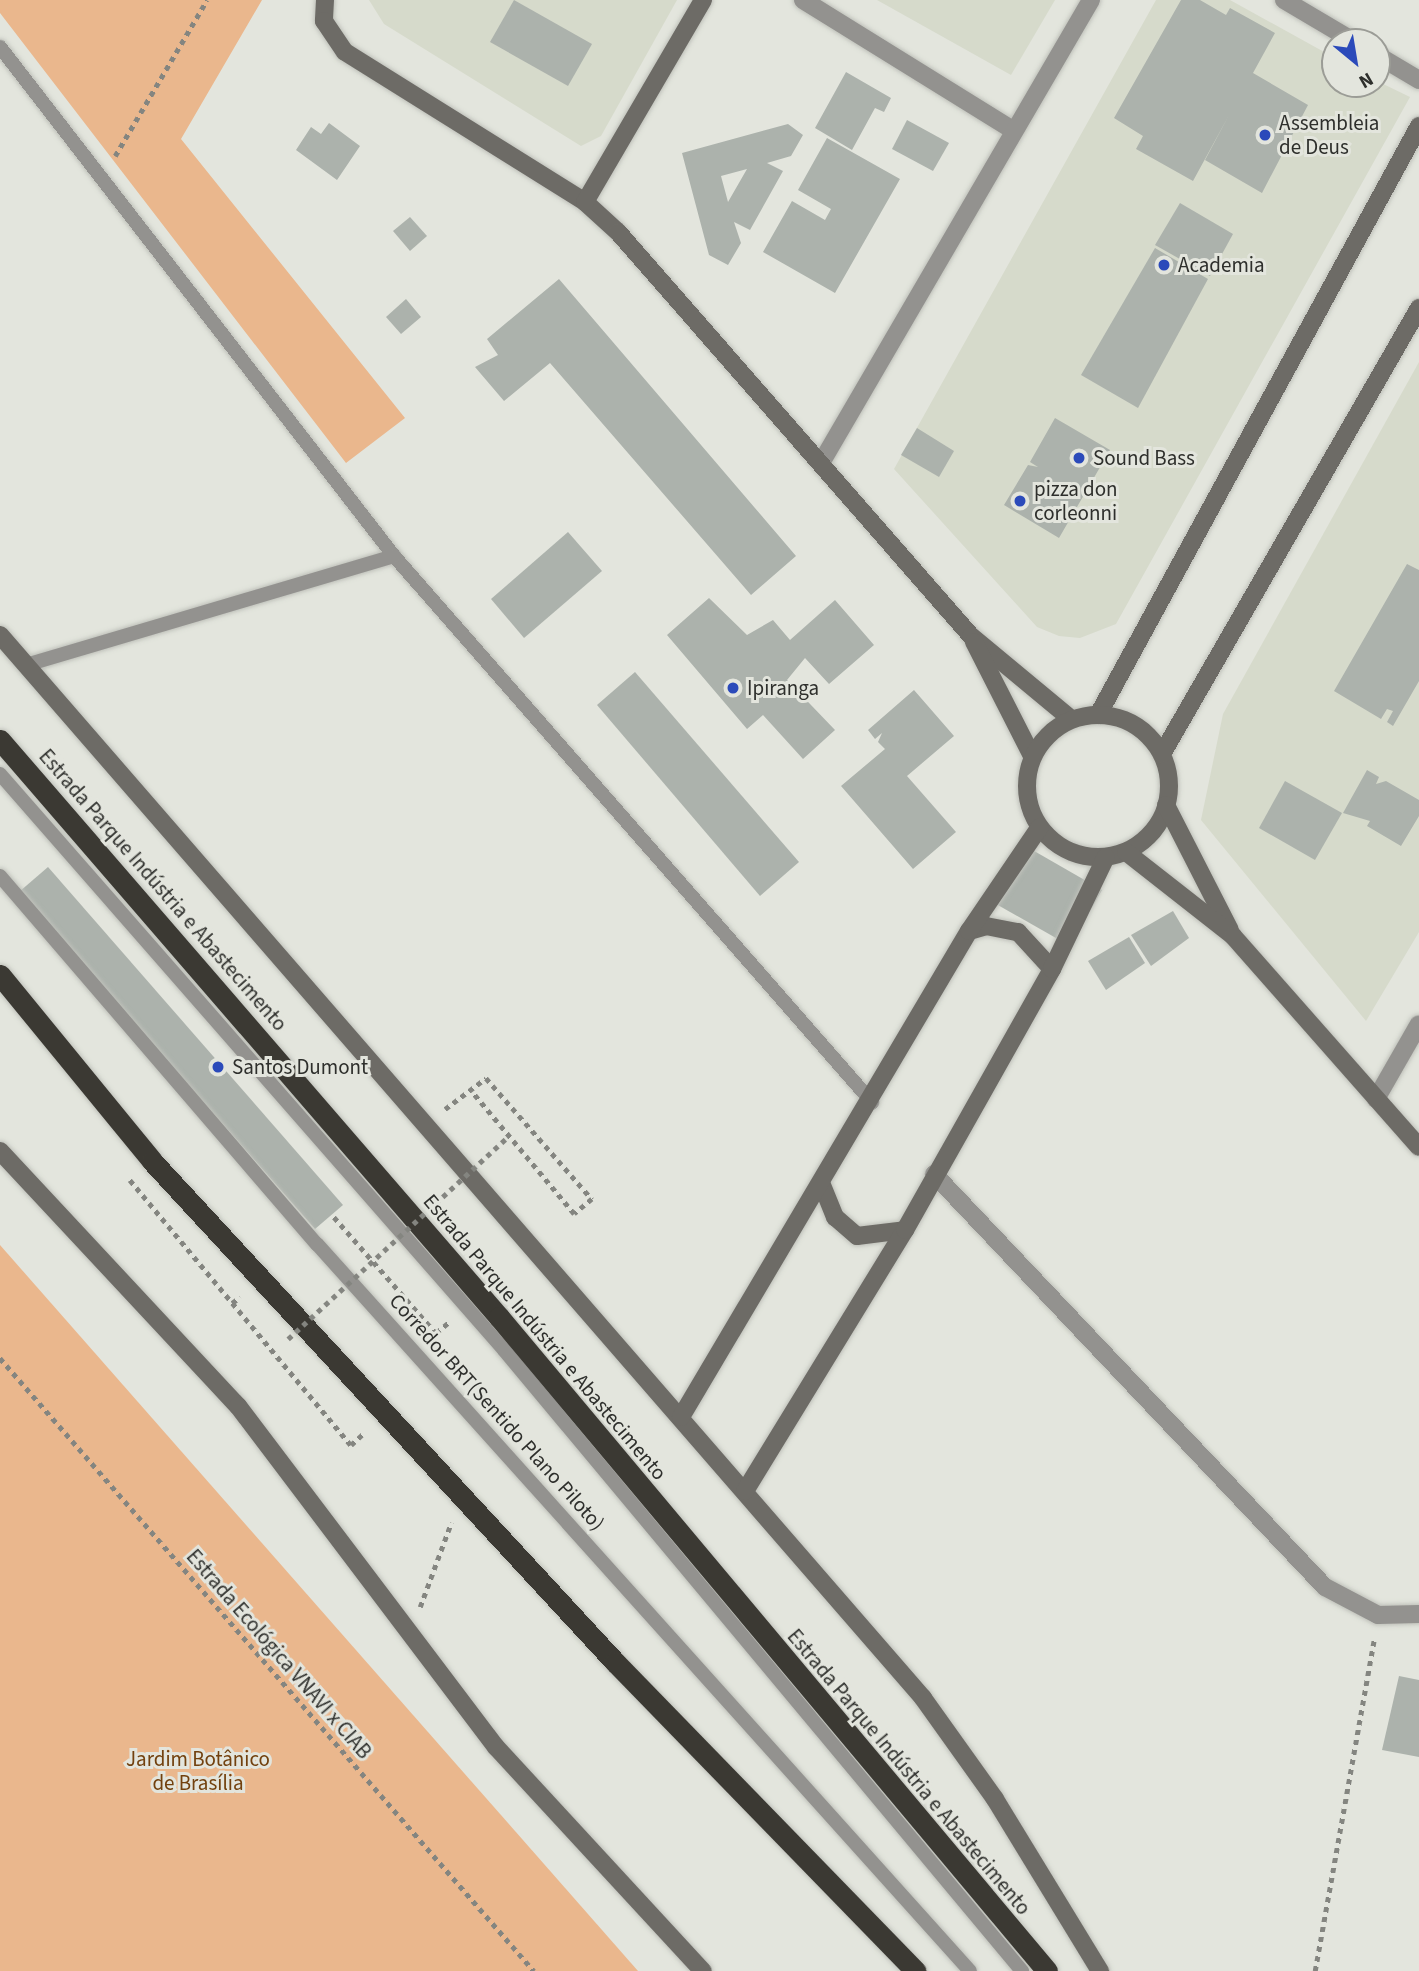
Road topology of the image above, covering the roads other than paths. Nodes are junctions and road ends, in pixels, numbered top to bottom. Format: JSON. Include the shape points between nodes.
{"nodes":[{"id":1,"x":325,"y":0,"type":"edge"},
{"id":2,"x":703,"y":0,"type":"edge"},
{"id":3,"x":803,"y":0,"type":"edge"},
{"id":4,"x":1091,"y":0,"type":"edge"},
{"id":5,"x":1284,"y":0,"type":"edge"},
{"id":6,"x":1331,"y":28,"type":"edge"},
{"id":7,"x":0,"y":47,"type":"edge"},
{"id":8,"x":1391,"y":63,"type":"edge"},
{"id":9,"x":1419,"y":80,"type":"edge"},
{"id":10,"x":1419,"y":127,"type":"edge"},
{"id":11,"x":1014,"y":131,"type":"junction"},
{"id":12,"x":585,"y":202,"type":"junction"},
{"id":13,"x":1419,"y":308,"type":"edge"},
{"id":14,"x":821,"y":463,"type":"junction"},
{"id":15,"x":394,"y":556,"type":"junction"},
{"id":16,"x":0,"y":635,"type":"edge"},
{"id":17,"x":971,"y":636,"type":"junction"},
{"id":18,"x":26,"y":665,"type":"junction"},
{"id":19,"x":1098,"y":715,"type":"junction"},
{"id":20,"x":1072,"y":719,"type":"junction"},
{"id":21,"x":0,"y":740,"type":"edge"},
{"id":22,"x":1162,"y":754,"type":"junction"},
{"id":23,"x":1032,"y":756,"type":"junction"},
{"id":24,"x":0,"y":774,"type":"edge"},
{"id":25,"x":1167,"y":805,"type":"junction"},
{"id":26,"x":1039,"y":828,"type":"junction"},
{"id":27,"x":1126,"y":852,"type":"junction"},
{"id":28,"x":1106,"y":857,"type":"junction"},
{"id":29,"x":0,"y":876,"type":"edge"},
{"id":30,"x":969,"y":931,"type":"junction"},
{"id":31,"x":1233,"y":936,"type":"junction"},
{"id":32,"x":1052,"y":969,"type":"junction"},
{"id":33,"x":0,"y":975,"type":"edge"},
{"id":34,"x":1419,"y":1024,"type":"edge"},
{"id":35,"x":1376,"y":1099,"type":"junction"},
{"id":36,"x":872,"y":1102,"type":"junction"},
{"id":37,"x":1419,"y":1147,"type":"edge"},
{"id":38,"x":0,"y":1151,"type":"edge"},
{"id":39,"x":934,"y":1174,"type":"junction"},
{"id":40,"x":822,"y":1185,"type":"junction"},
{"id":41,"x":905,"y":1230,"type":"junction"},
{"id":42,"x":681,"y":1417,"type":"junction"},
{"id":43,"x":745,"y":1491,"type":"junction"},
{"id":44,"x":1419,"y":1614,"type":"edge"},
{"id":45,"x":703,"y":1971,"type":"edge"},
{"id":46,"x":915,"y":1971,"type":"edge"},
{"id":47,"x":970,"y":1971,"type":"edge"},
{"id":48,"x":1022,"y":1971,"type":"edge"},
{"id":49,"x":1047,"y":1971,"type":"edge"},
{"id":50,"x":1100,"y":1971,"type":"edge"}],
"edges":[{"from":1,"to":12,"type":"street","via":[[324,21],[345,52]]},
{"from":2,"to":12,"type":"street"},
{"from":3,"to":11,"type":"street"},
{"from":4,"to":11,"type":"street"},
{"from":5,"to":6,"type":"street"},
{"from":7,"to":15,"type":"lane"},
{"from":8,"to":9,"type":"street"},
{"from":10,"to":19,"type":"street"},
{"from":11,"to":14,"type":"street"},
{"from":12,"to":14,"type":"street","via":[[659,276]]},
{"from":13,"to":22,"type":"street"},
{"from":14,"to":17,"type":"street"},
{"from":15,"to":18,"type":"lane"},
{"from":15,"to":36,"type":"lane"},
{"from":16,"to":18,"type":"street"},
{"from":17,"to":20,"type":"street"},
{"from":17,"to":23,"type":"street"},
{"from":18,"to":42,"type":"street"},
{"from":19,"to":20,"type":"street"},
{"from":19,"to":22,"type":"street","via":[[1135,726]]},
{"from":20,"to":23,"type":"street","via":[[1048,734]]},
{"from":21,"to":49,"type":"highway","name":"Estrada Parque Indústria e Abastecimento","via":[[490,1307]]},
{"from":22,"to":25,"type":"street"},
{"from":23,"to":26,"type":"street","via":[[1026,793]]},
{"from":24,"to":48,"type":"lane","via":[[468,1308]]},
{"from":25,"to":27,"type":"street","via":[[1151,833]]},
{"from":25,"to":31,"type":"street"},
{"from":26,"to":28,"type":"street","via":[[1068,852]]},
{"from":26,"to":30,"type":"street"},
{"from":27,"to":28,"type":"street"},
{"from":27,"to":31,"type":"street"},
{"from":28,"to":32,"type":"street"},
{"from":29,"to":47,"type":"lane","name":"Corredor BRT(Sentido Plano Piloto)","via":[[317,1244]]},
{"from":30,"to":32,"type":"street","via":[[986,926],[1018,932]]},
{"from":30,"to":36,"type":"street"},
{"from":31,"to":35,"type":"street"},
{"from":32,"to":39,"type":"street"},
{"from":33,"to":46,"type":"highway","via":[[152,1161],[460,1496]]},
{"from":34,"to":35,"type":"street"},
{"from":35,"to":37,"type":"street"},
{"from":36,"to":40,"type":"street"},
{"from":38,"to":45,"type":"street","via":[[238,1406],[409,1638],[496,1747]]},
{"from":39,"to":41,"type":"street"},
{"from":39,"to":44,"type":"street","via":[[1325,1587],[1378,1615]]},
{"from":40,"to":41,"type":"street","via":[[835,1217],[857,1236]]},
{"from":40,"to":42,"type":"street"},
{"from":41,"to":43,"type":"street"},
{"from":42,"to":43,"type":"street"},
{"from":43,"to":50,"type":"street","via":[[923,1698],[995,1799]]}]}
